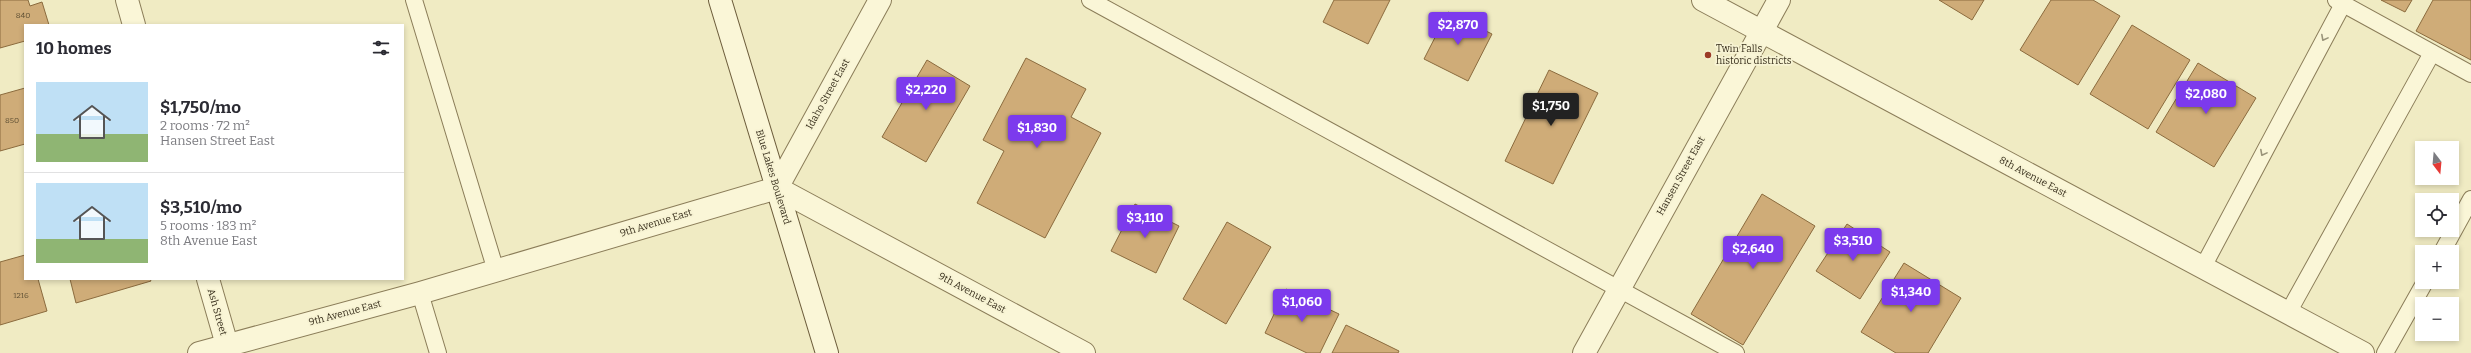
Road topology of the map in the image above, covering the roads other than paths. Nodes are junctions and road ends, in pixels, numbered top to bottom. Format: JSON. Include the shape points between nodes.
{"nodes":[{"id":1,"x":127,"y":0,"type":"edge"},
{"id":2,"x":414,"y":0,"type":"edge"},
{"id":3,"x":720,"y":0,"type":"edge"},
{"id":4,"x":880,"y":0,"type":"edge"},
{"id":5,"x":1090,"y":0,"type":"edge"},
{"id":6,"x":1702,"y":0,"type":"edge"},
{"id":7,"x":1779,"y":0,"type":"edge"},
{"id":8,"x":2339,"y":2,"type":"edge"},
{"id":9,"x":134,"y":24,"type":"edge"},
{"id":10,"x":1763,"y":31,"type":"junction"},
{"id":11,"x":2432,"y":52,"type":"junction"},
{"id":12,"x":2471,"y":74,"type":"edge"},
{"id":13,"x":777,"y":188,"type":"junction"},
{"id":14,"x":2471,"y":199,"type":"edge"},
{"id":15,"x":2446,"y":245,"type":"edge"},
{"id":16,"x":2203,"y":267,"type":"junction"},
{"id":17,"x":496,"y":271,"type":"junction"},
{"id":18,"x":208,"y":280,"type":"edge"},
{"id":19,"x":1620,"y":289,"type":"junction"},
{"id":20,"x":2421,"y":289,"type":"edge"},
{"id":21,"x":420,"y":293,"type":"junction"},
{"id":22,"x":2288,"y":313,"type":"junction"},
{"id":23,"x":227,"y":345,"type":"junction"},
{"id":24,"x":199,"y":353,"type":"edge"},
{"id":25,"x":438,"y":353,"type":"edge"},
{"id":26,"x":827,"y":353,"type":"edge"},
{"id":27,"x":1084,"y":353,"type":"edge"},
{"id":28,"x":1584,"y":353,"type":"edge"},
{"id":29,"x":1736,"y":353,"type":"edge"},
{"id":30,"x":2363,"y":353,"type":"edge"},
{"id":31,"x":2385,"y":353,"type":"edge"}],
"edges":[{"from":1,"to":9,"type":"street"},
{"from":2,"to":17,"type":"lane"},
{"from":3,"to":13,"type":"street","name":"Blue Lakes Boulevard"},
{"from":4,"to":13,"type":"street","name":"Idaho Street East"},
{"from":5,"to":19,"type":"lane"},
{"from":6,"to":10,"type":"street","name":"8th Avenue East"},
{"from":7,"to":10,"type":"street","name":"Hansen Street East"},
{"from":8,"to":11,"type":"lane"},
{"from":8,"to":16,"type":"lane","one_way":true},
{"from":10,"to":16,"type":"street","name":"8th Avenue East"},
{"from":10,"to":19,"type":"street","name":"Hansen Street East","via":[[1728,90]]},
{"from":11,"to":12,"type":"lane"},
{"from":11,"to":22,"type":"lane"},
{"from":13,"to":17,"type":"street","name":"9th Avenue East"},
{"from":13,"to":26,"type":"street","name":"Blue Lakes Boulevard"},
{"from":13,"to":27,"type":"street","name":"9th Avenue East"},
{"from":14,"to":15,"type":"lane"},
{"from":16,"to":22,"type":"street","name":"8th Avenue East"},
{"from":17,"to":21,"type":"street","name":"9th Avenue East"},
{"from":18,"to":23,"type":"street","name":"Ash Street"},
{"from":19,"to":28,"type":"street","name":"Hansen Street East"},
{"from":19,"to":29,"type":"lane"},
{"from":20,"to":31,"type":"lane"},
{"from":21,"to":23,"type":"street","name":"9th Avenue East"},
{"from":21,"to":25,"type":"lane"},
{"from":22,"to":30,"type":"street","name":"8th Avenue East"},
{"from":23,"to":24,"type":"street","name":"9th Avenue East"}]}
